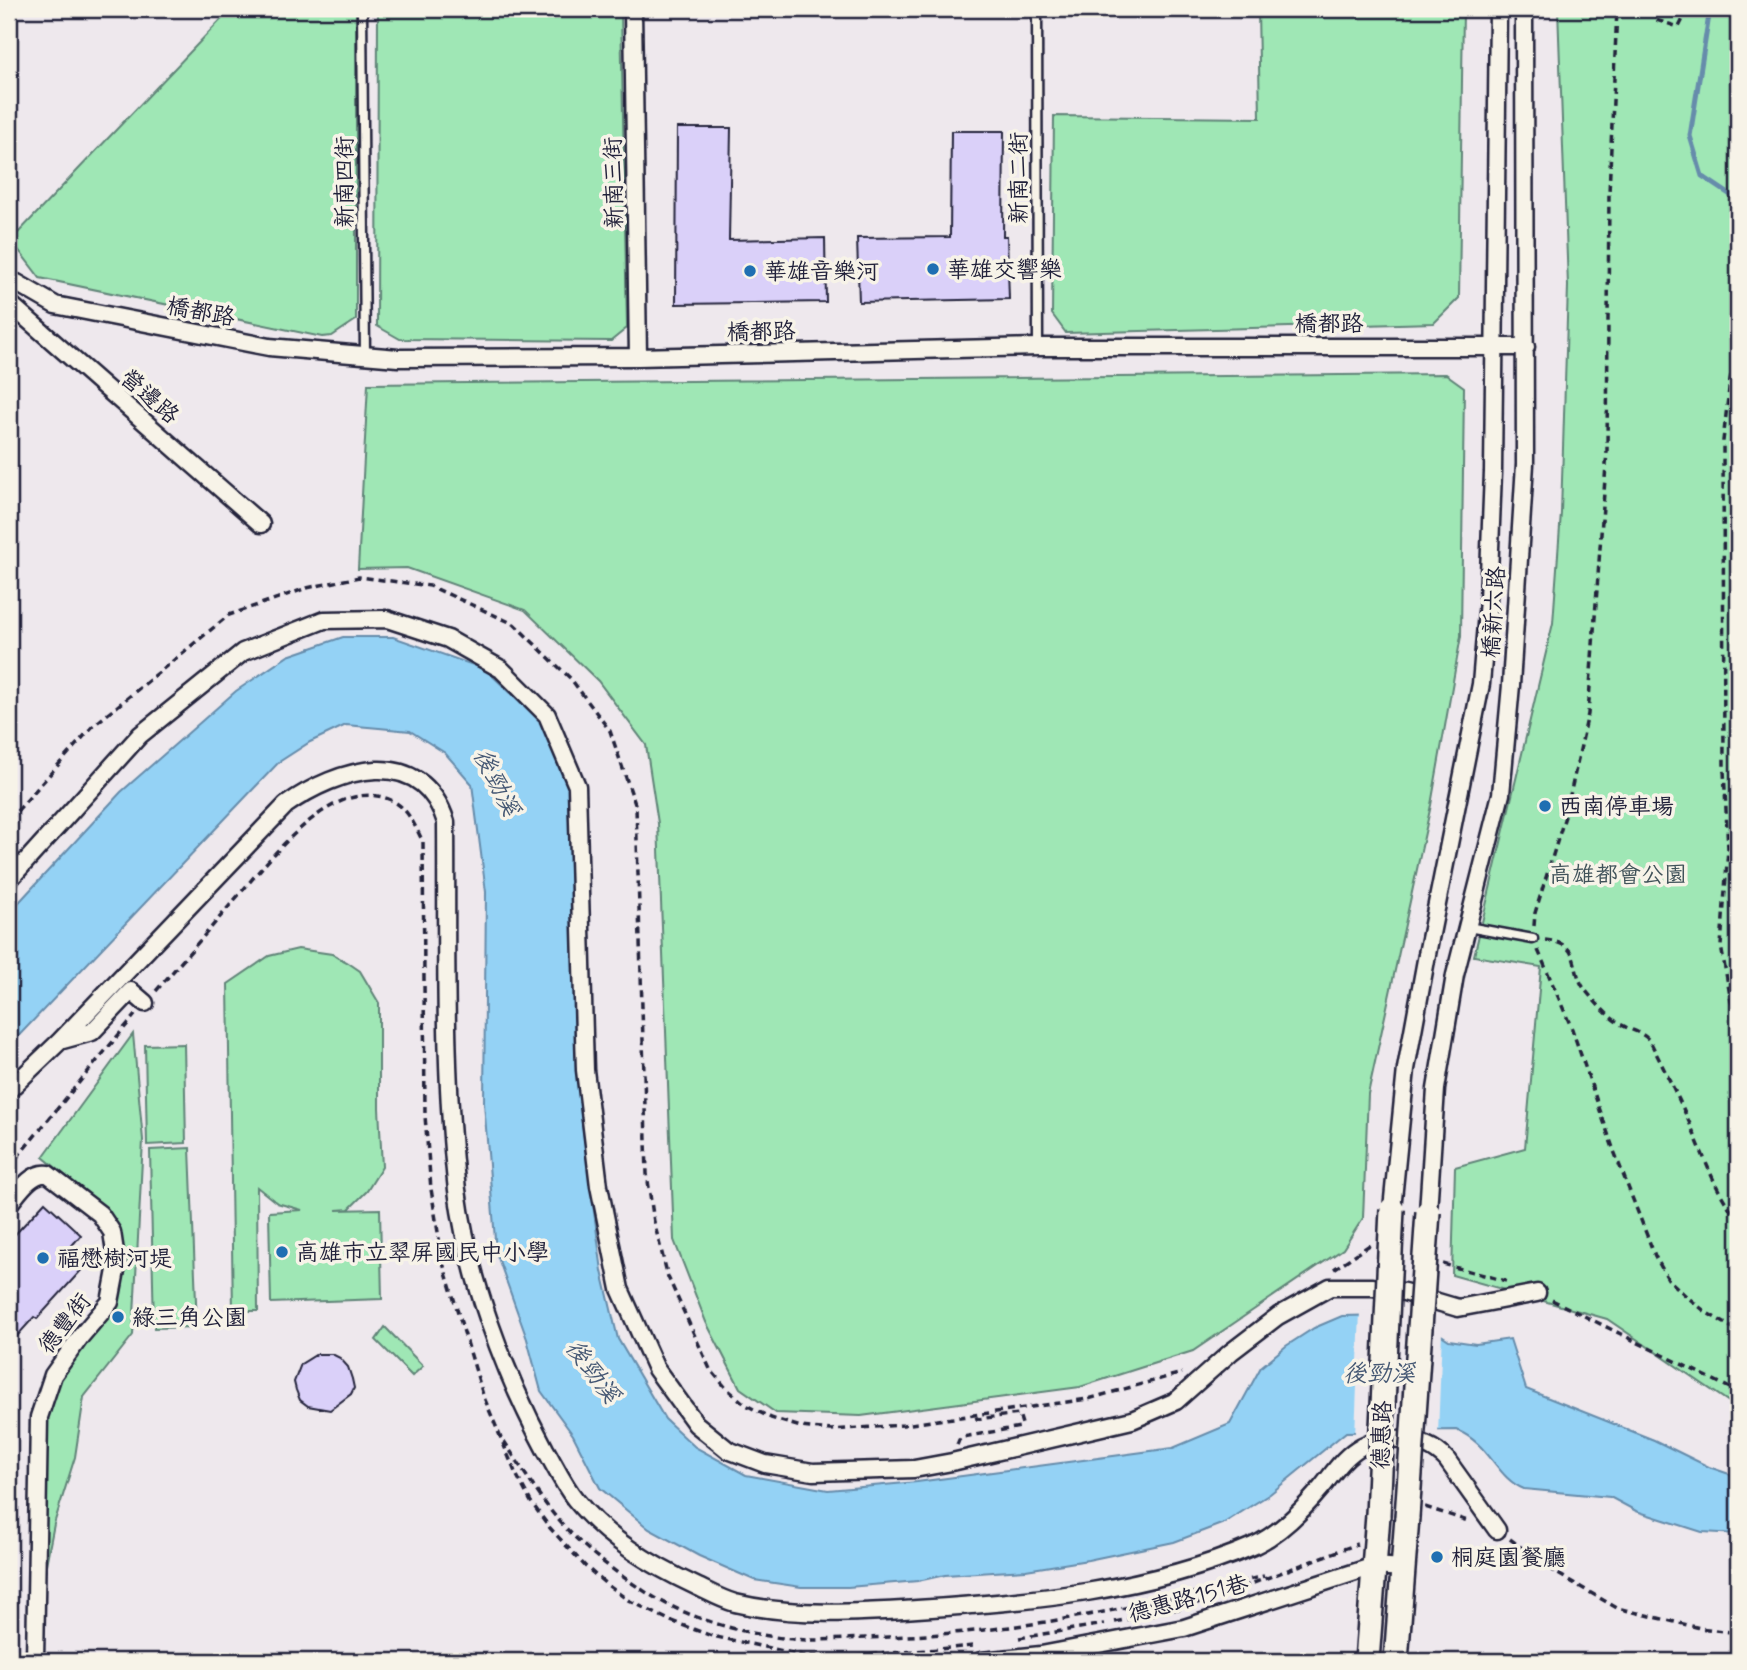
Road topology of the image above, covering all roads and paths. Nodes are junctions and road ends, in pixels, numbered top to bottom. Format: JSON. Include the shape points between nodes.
{"nodes":[{"id":1,"x":362,"y":9,"type":"edge"},
{"id":2,"x":633,"y":9,"type":"edge"},
{"id":3,"x":1037,"y":9,"type":"edge"},
{"id":4,"x":1498,"y":9,"type":"edge"},
{"id":5,"x":1524,"y":9,"type":"edge"},
{"id":6,"x":1617,"y":9,"type":"edge"},
{"id":7,"x":1653,"y":9,"type":"edge"},
{"id":8,"x":1688,"y":9,"type":"edge"},
{"id":9,"x":9,"y":281,"type":"edge"},
{"id":10,"x":9,"y":303,"type":"edge"},
{"id":11,"x":1738,"y":340,"type":"edge"},
{"id":12,"x":1495,"y":345,"type":"junction"},
{"id":13,"x":1038,"y":347,"type":"junction"},
{"id":14,"x":1526,"y":347,"type":"junction"},
{"id":15,"x":365,"y":355,"type":"junction"},
{"id":16,"x":638,"y":357,"type":"junction"},
{"id":17,"x":261,"y":524,"type":"dead end"},
{"id":18,"x":9,"y":820,"type":"edge"},
{"id":19,"x":9,"y":880,"type":"edge"},
{"id":20,"x":1468,"y":927,"type":"junction"},
{"id":21,"x":1533,"y":939,"type":"junction"},
{"id":22,"x":145,"y":1003,"type":"junction"},
{"id":23,"x":1738,"y":1017,"type":"edge"},
{"id":24,"x":60,"y":1041,"type":"junction"},
{"id":25,"x":9,"y":1090,"type":"edge"},
{"id":26,"x":9,"y":1167,"type":"edge"},
{"id":27,"x":9,"y":1204,"type":"edge"},
{"id":28,"x":1392,"y":1209,"type":"joint"},
{"id":29,"x":1428,"y":1212,"type":"joint"},
{"id":30,"x":1738,"y":1219,"type":"edge"},
{"id":31,"x":1368,"y":1244,"type":"dead end"},
{"id":32,"x":1441,"y":1264,"type":"dead end"},
{"id":33,"x":1326,"y":1276,"type":"dead end"},
{"id":34,"x":1508,"y":1281,"type":"dead end"},
{"id":35,"x":1537,"y":1293,"type":"joint"},
{"id":36,"x":1738,"y":1331,"type":"edge"},
{"id":37,"x":1189,"y":1371,"type":"dead end"},
{"id":38,"x":1738,"y":1392,"type":"edge"},
{"id":39,"x":976,"y":1415,"type":"junction"},
{"id":40,"x":497,"y":1430,"type":"junction"},
{"id":41,"x":952,"y":1462,"type":"junction"},
{"id":42,"x":1415,"y":1512,"type":"junction"},
{"id":43,"x":1377,"y":1527,"type":"junction"},
{"id":44,"x":1497,"y":1530,"type":"junction"},
{"id":45,"x":1374,"y":1566,"type":"junction"},
{"id":46,"x":1403,"y":1568,"type":"junction"},
{"id":47,"x":1285,"y":1571,"type":"junction"},
{"id":48,"x":1738,"y":1633,"type":"edge"},
{"id":49,"x":1017,"y":1639,"type":"dead end"},
{"id":50,"x":979,"y":1653,"type":"edge"},
{"id":51,"x":35,"y":1661,"type":"edge"},
{"id":52,"x":1367,"y":1661,"type":"edge"},
{"id":53,"x":1396,"y":1661,"type":"edge"}],
"edges":[{"from":1,"to":15,"type":"lane","name":"新南四街"},
{"from":2,"to":16,"type":"street","name":"新南三街"},
{"from":3,"to":13,"type":"lane","name":"新南二街"},
{"from":4,"to":12,"type":"street","name":"橋新六路"},
{"from":5,"to":14,"type":"street","name":"橋新六路"},
{"from":6,"to":21,"type":"path","via":[[1609,193],[1607,451],[1588,714],[1566,813],[1535,913]]},
{"from":7,"to":8,"type":"path","via":[[1656,20],[1679,27]]},
{"from":9,"to":15,"type":"street","name":"橋都路","via":[[55,305],[269,347]]},
{"from":10,"to":17,"type":"street","name":"營邊路"},
{"from":11,"to":23,"type":"path","via":[[1723,441],[1728,849],[1721,946]]},
{"from":12,"to":13,"type":"street","name":"橋都路"},
{"from":12,"to":14,"type":"street","name":"橋都路"},
{"from":12,"to":28,"type":"street","name":"橋新六路","via":[[1481,684],[1406,1069]]},
{"from":13,"to":16,"type":"street","name":"橋都路"},
{"from":14,"to":20,"type":"street","name":"橋新六路","via":[[1523,502],[1501,793]]},
{"from":15,"to":16,"type":"street","name":"橋都路"},
{"from":18,"to":39,"type":"path","via":[[93,726],[229,615],[307,588],[359,577],[430,586],[514,624],[571,679],[610,731],[636,807],[647,1174],[668,1277],[710,1369],[746,1405],[801,1427],[831,1430]]},
{"from":19,"to":41,"type":"street","via":[[140,735],[243,652],[324,620],[387,619],[448,639],[500,669],[547,715],[577,786],[585,1070],[599,1186],[620,1290],[656,1369],[696,1424],[728,1450],[765,1464],[813,1472],[914,1469]]},
{"from":20,"to":21,"type":"lane"},
{"from":20,"to":29,"type":"street","name":"橋新六路","via":[[1436,1089]]},
{"from":21,"to":30,"type":"path","via":[[1567,946],[1584,989],[1620,1025],[1650,1041],[1710,1176]]},
{"from":21,"to":36,"type":"path","via":[[1572,1029],[1655,1256],[1668,1279],[1686,1296]]},
{"from":22,"to":24,"type":"street","via":[[131,991],[92,1032]]},
{"from":22,"to":26,"type":"path"},
{"from":22,"to":40,"type":"path","via":[[287,840],[314,819],[358,795],[390,799],[402,807],[423,842],[425,1116],[430,1189],[443,1263]]},
{"from":24,"to":25,"type":"street"},
{"from":24,"to":44,"type":"street","via":[[286,805],[343,775],[375,769],[400,772],[429,791],[446,822],[448,1050],[457,1190],[477,1277],[502,1356],[561,1477],[586,1511],[634,1553],[730,1602],[764,1609],[901,1610],[1109,1587],[1180,1571],[1258,1544],[1285,1526],[1343,1460],[1361,1446],[1390,1440],[1438,1450]]},
{"from":27,"to":51,"type":"street","name":"德豐街","via":[[34,1176],[48,1174],[100,1214],[112,1232],[117,1265],[110,1302],[53,1375],[39,1417]]},
{"from":28,"to":43,"type":"street","name":"德惠路","bridge":true},
{"from":29,"to":42,"type":"street","name":"德惠路","bridge":true},
{"from":31,"to":33,"type":"path"},
{"from":32,"to":34,"type":"path"},
{"from":35,"to":38,"type":"path"},
{"from":35,"to":41,"type":"street","via":[[1458,1308],[1404,1292],[1330,1287],[1278,1315],[1176,1401],[1132,1420]]},
{"from":37,"to":39,"type":"path","via":[[1088,1399]]},
{"from":39,"to":41,"type":"path","via":[[977,1419],[1018,1414],[1022,1424],[963,1437]]},
{"from":40,"to":47,"type":"path","via":[[551,1511],[582,1545],[615,1571],[654,1597],[695,1616],[755,1633],[807,1640],[981,1632],[1157,1603]]},
{"from":40,"to":50,"type":"path","via":[[531,1502],[550,1528],[586,1567],[628,1600],[671,1621],[712,1636],[802,1655]]},
{"from":42,"to":44,"type":"path"},
{"from":42,"to":46,"type":"street","name":"德惠路"},
{"from":43,"to":45,"type":"street","name":"德惠路"},
{"from":43,"to":47,"type":"path"},
{"from":44,"to":48,"type":"path","via":[[1553,1571],[1616,1608]]},
{"from":45,"to":46,"type":"street","name":"德惠路151巷"},
{"from":45,"to":50,"type":"street","name":"德惠路151巷","via":[[1185,1628],[1041,1654]]},
{"from":45,"to":52,"type":"street","name":"德惠路"},
{"from":46,"to":53,"type":"street","name":"德惠路"},
{"from":47,"to":49,"type":"path","via":[[1182,1608]]}]}
